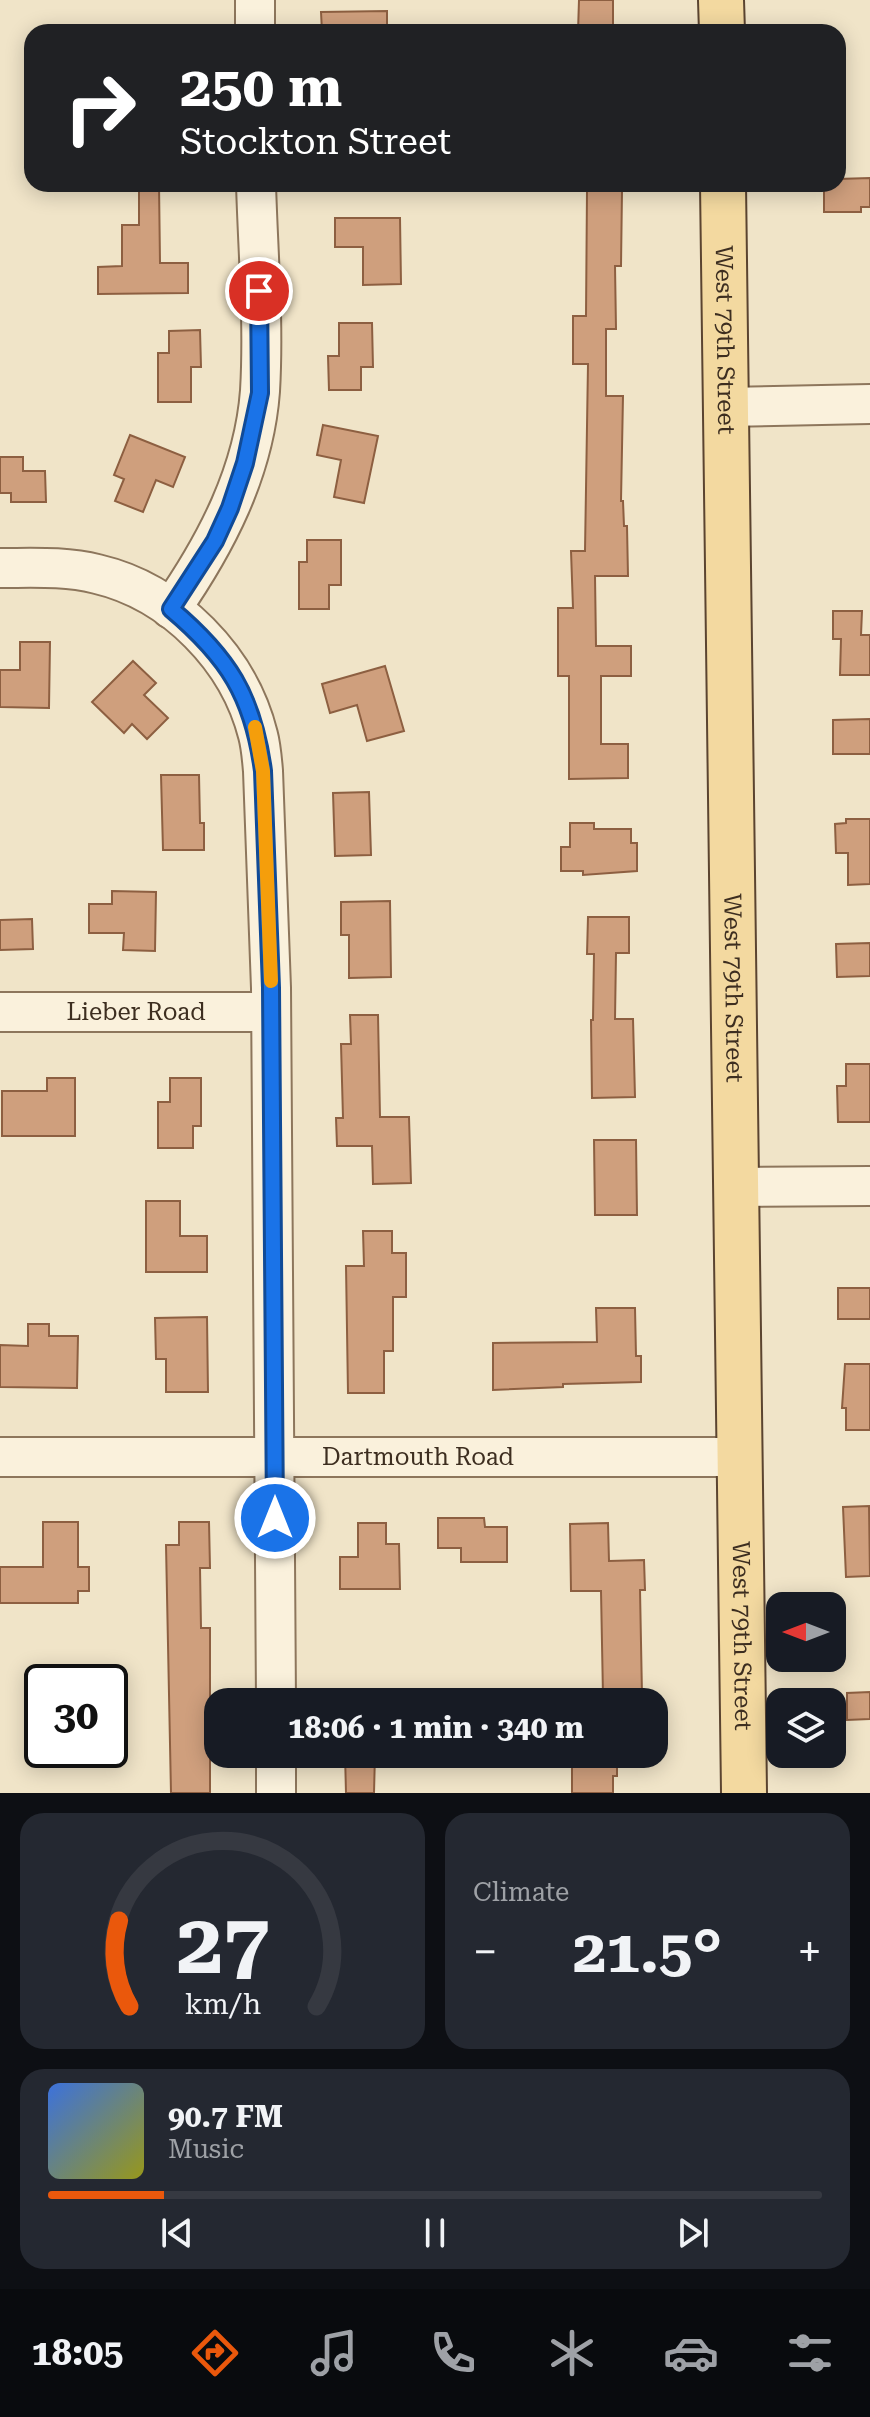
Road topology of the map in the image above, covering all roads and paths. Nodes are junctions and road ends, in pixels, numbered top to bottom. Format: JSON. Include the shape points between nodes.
{"nodes":[{"id":1,"x":255,"y":0,"type":"edge"},
{"id":2,"x":721,"y":0,"type":"edge"},
{"id":3,"x":255,"y":24,"type":"edge"},
{"id":4,"x":722,"y":24,"type":"edge"},
{"id":5,"x":256,"y":192,"type":"edge"},
{"id":6,"x":723,"y":192,"type":"edge"},
{"id":7,"x":870,"y":404,"type":"edge"},
{"id":8,"x":726,"y":407,"type":"junction"},
{"id":9,"x":0,"y":568,"type":"edge"},
{"id":10,"x":171,"y":609,"type":"junction"},
{"id":11,"x":0,"y":1012,"type":"edge"},
{"id":12,"x":270,"y":1012,"type":"junction"},
{"id":13,"x":870,"y":1186,"type":"edge"},
{"id":14,"x":736,"y":1187,"type":"junction"},
{"id":15,"x":0,"y":1457,"type":"edge"},
{"id":16,"x":274,"y":1457,"type":"junction"},
{"id":17,"x":739,"y":1457,"type":"junction"},
{"id":18,"x":276,"y":1688,"type":"edge"},
{"id":19,"x":276,"y":1768,"type":"edge"},
{"id":20,"x":276,"y":1793,"type":"edge"},
{"id":21,"x":744,"y":1793,"type":"edge"}],
"edges":[{"from":1,"to":3,"type":"street"},
{"from":2,"to":4,"type":"main road"},
{"from":5,"to":10,"type":"street","via":[[260,393],[252,440],[220,530]]},
{"from":6,"to":8,"type":"main road","name":"West 79th Street"},
{"from":7,"to":8,"type":"street"},
{"from":8,"to":14,"type":"main road","name":"West 79th Street"},
{"from":9,"to":10,"type":"street","via":[[99,574],[137,588]]},
{"from":10,"to":12,"type":"street","via":[[223,660],[242,691],[258,736]]},
{"from":11,"to":12,"type":"street","name":"Lieber Road"},
{"from":12,"to":16,"type":"street"},
{"from":13,"to":14,"type":"street"},
{"from":14,"to":17,"type":"main road","name":"West 79th Street"},
{"from":15,"to":16,"type":"street","name":"Dartmouth Road"},
{"from":16,"to":17,"type":"street","name":"Dartmouth Road"},
{"from":16,"to":18,"type":"street"},
{"from":17,"to":21,"type":"main road","name":"West 79th Street"},
{"from":19,"to":20,"type":"street"}]}
